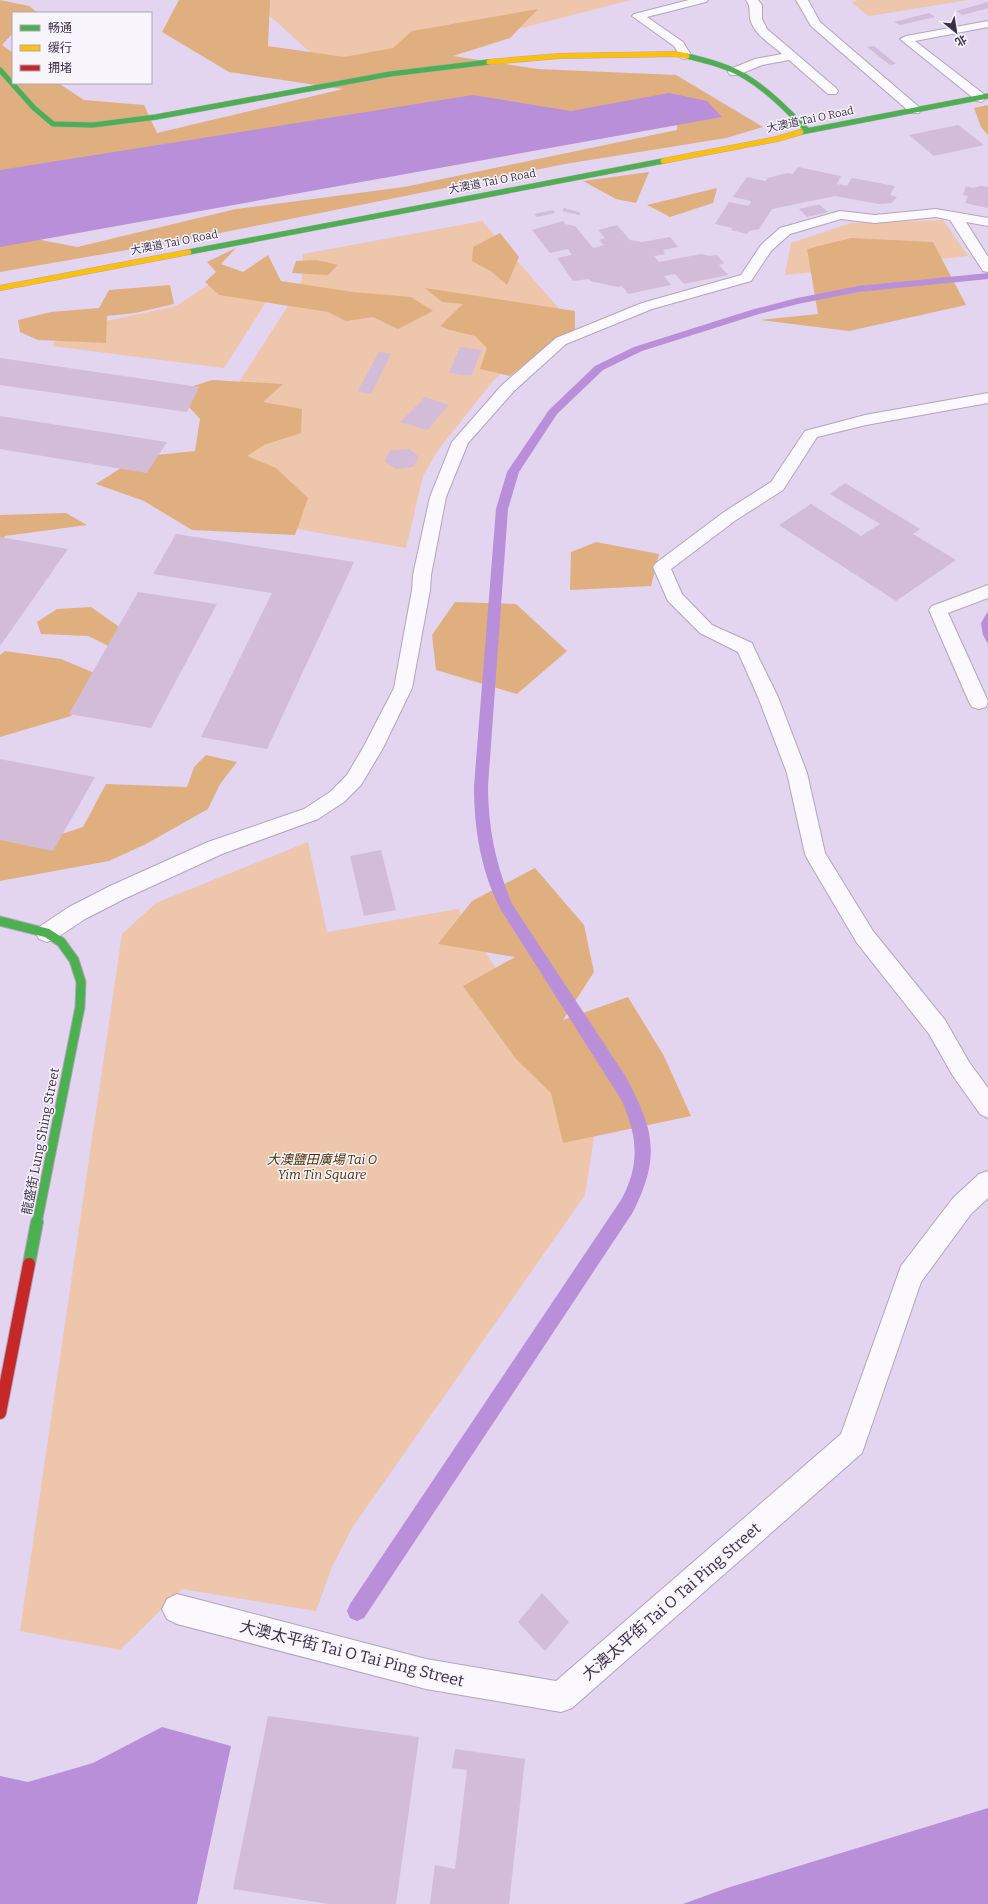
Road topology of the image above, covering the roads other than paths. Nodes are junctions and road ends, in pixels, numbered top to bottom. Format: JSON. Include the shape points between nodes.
{"nodes":[{"id":1,"x":702,"y":0,"type":"edge"},
{"id":2,"x":752,"y":0,"type":"edge"},
{"id":3,"x":802,"y":0,"type":"edge"},
{"id":4,"x":988,"y":24,"type":"edge"},
{"id":5,"x":685,"y":55,"type":"junction"},
{"id":6,"x":790,"y":56,"type":"junction"},
{"id":7,"x":0,"y":70,"type":"edge"},
{"id":8,"x":734,"y":72,"type":"junction"},
{"id":9,"x":12,"y":83,"type":"edge"},
{"id":10,"x":13,"y":84,"type":"edge"},
{"id":11,"x":832,"y":91,"type":"dead end"},
{"id":12,"x":984,"y":97,"type":"edge"},
{"id":13,"x":915,"y":110,"type":"junction"},
{"id":14,"x":807,"y":130,"type":"junction"},
{"id":15,"x":955,"y":216,"type":"junction"},
{"id":16,"x":988,"y":222,"type":"edge"},
{"id":17,"x":987,"y":266,"type":"edge"},
{"id":18,"x":0,"y":288,"type":"edge"},
{"id":19,"x":988,"y":398,"type":"edge"},
{"id":20,"x":988,"y":592,"type":"edge"},
{"id":21,"x":980,"y":702,"type":"dead end"},
{"id":22,"x":0,"y":921,"type":"edge"},
{"id":23,"x":47,"y":933,"type":"junction"},
{"id":24,"x":988,"y":1107,"type":"edge"},
{"id":25,"x":988,"y":1182,"type":"edge"},
{"id":26,"x":0,"y":1413,"type":"edge"},
{"id":27,"x":177,"y":1609,"type":"dead end"}],
"edges":[{"from":1,"to":5,"type":"street","via":[[638,16],[679,44]]},
{"from":2,"to":6,"type":"street","via":[[756,5],[756,20],[762,31]]},
{"from":3,"to":13,"type":"street","via":[[815,24]]},
{"from":4,"to":12,"type":"street","via":[[906,39]]},
{"from":5,"to":8,"type":"street"},
{"from":5,"to":10,"type":"street","via":[[614,54],[521,58],[390,74],[156,117],[93,125],[53,124]]},
{"from":6,"to":8,"type":"street","via":[[759,62]]},
{"from":6,"to":11,"type":"street"},
{"from":7,"to":9,"type":"street"},
{"from":8,"to":14,"type":"street","via":[[750,79],[768,93]]},
{"from":12,"to":13,"type":"street","name":"大澳道 Tai O Road"},
{"from":13,"to":14,"type":"street","name":"大澳道 Tai O Road"},
{"from":14,"to":18,"type":"street","name":"大澳道 Tai O Road","via":[[777,139]]},
{"from":15,"to":16,"type":"street"},
{"from":15,"to":17,"type":"street"},
{"from":15,"to":23,"type":"street","via":[[936,213],[875,219],[840,215],[785,231],[766,248],[746,278],[647,306],[561,341],[508,388],[460,442],[438,497],[403,688],[354,780],[337,798],[311,814],[208,851],[118,892]]},
{"from":19,"to":24,"type":"street","via":[[865,420],[811,434],[777,486],[730,516],[662,567],[674,597],[706,629],[745,648],[768,697],[797,773],[815,854],[864,937],[937,1027]]},
{"from":20,"to":21,"type":"street","via":[[938,610]]},
{"from":22,"to":23,"type":"street","name":"龍盛街 Lung Shing Street"},
{"from":23,"to":26,"type":"street","name":"龍盛街 Lung Shing Street","via":[[61,942],[74,960],[81,982],[80,1007]]},
{"from":25,"to":27,"type":"street","name":"大澳太平街 Tai O Tai Ping Street","via":[[962,1206],[910,1275],[852,1443],[561,1697],[426,1674]]}]}
